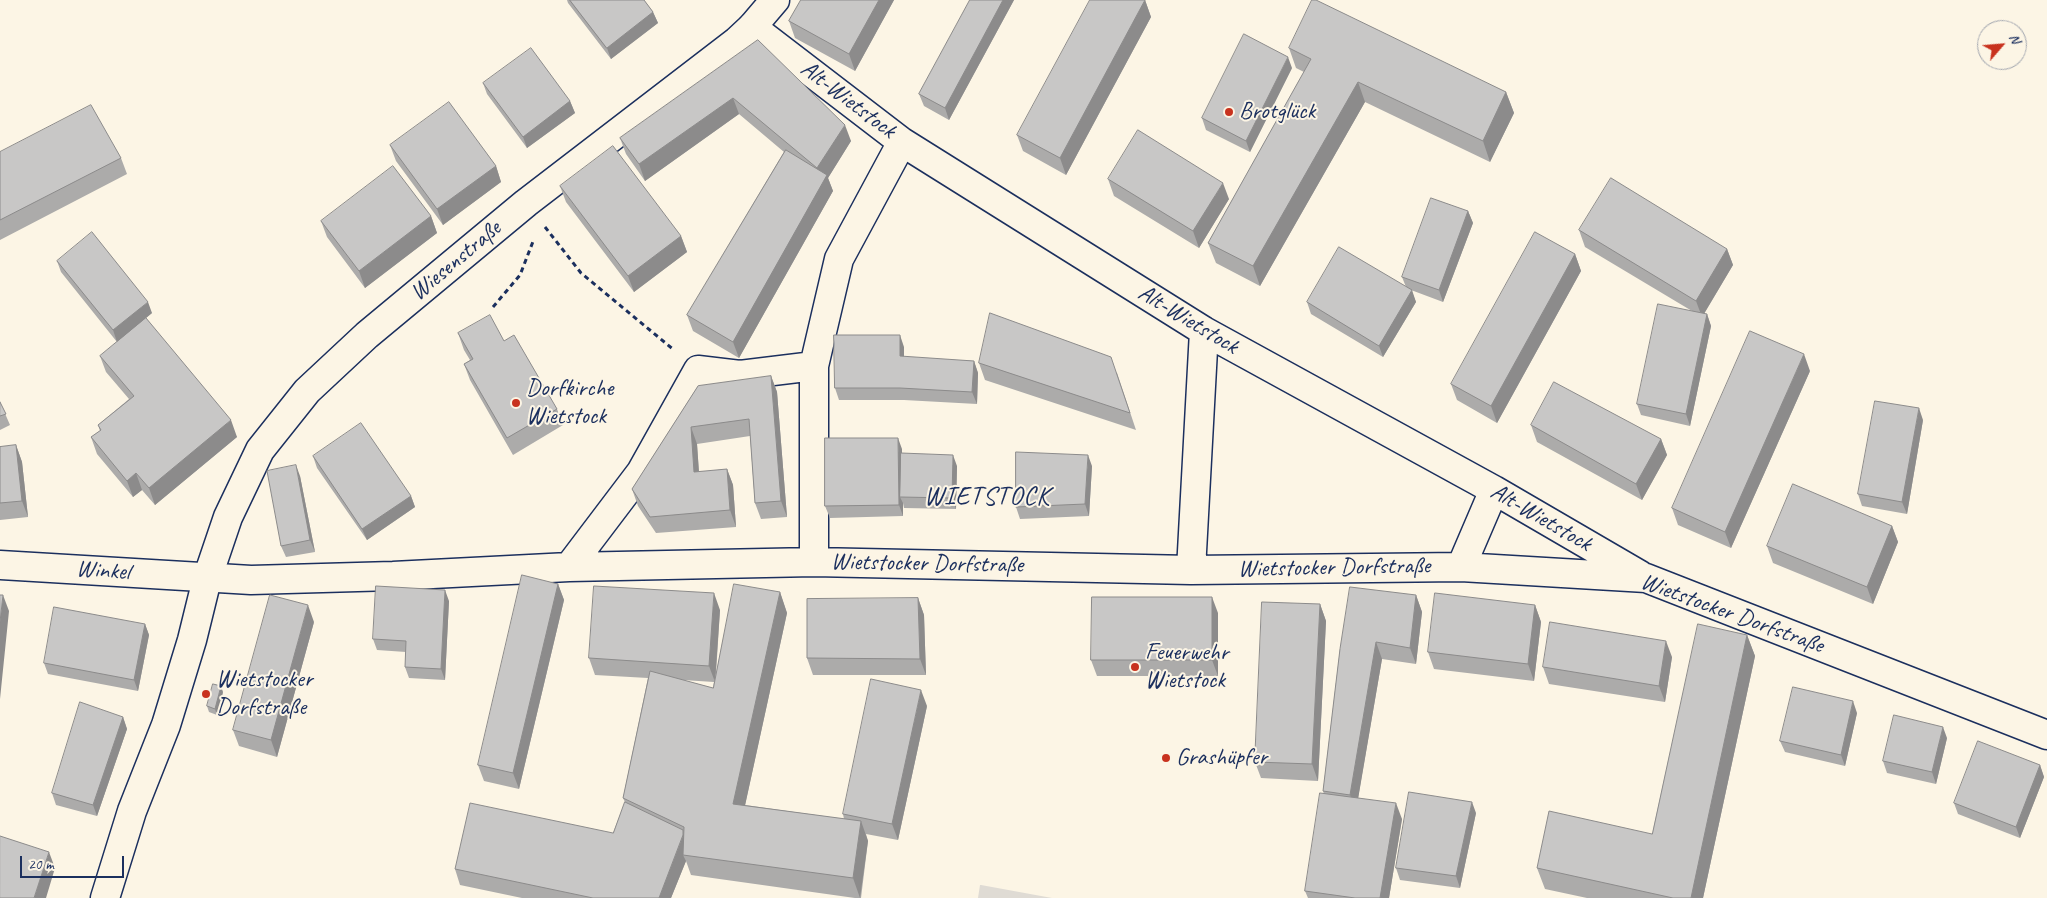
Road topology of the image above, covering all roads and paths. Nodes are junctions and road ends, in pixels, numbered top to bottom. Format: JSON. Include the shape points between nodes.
{"nodes":[{"id":1,"x":775,"y":0,"type":"edge"},
{"id":2,"x":752,"y":27,"type":"junction"},
{"id":3,"x":902,"y":142,"type":"junction"},
{"id":4,"x":534,"y":212,"type":"junction"},
{"id":5,"x":493,"y":307,"type":"dead end"},
{"id":6,"x":1204,"y":331,"type":"junction"},
{"id":7,"x":814,"y":366,"type":"junction"},
{"id":8,"x":698,"y":370,"type":"junction"},
{"id":9,"x":1494,"y":490,"type":"junction"},
{"id":10,"x":814,"y":562,"type":"junction"},
{"id":11,"x":0,"y":565,"type":"edge"},
{"id":12,"x":569,"y":567,"type":"junction"},
{"id":13,"x":1462,"y":567,"type":"junction"},
{"id":14,"x":1191,"y":570,"type":"junction"},
{"id":15,"x":207,"y":578,"type":"junction"},
{"id":16,"x":1646,"y":578,"type":"junction"},
{"id":17,"x":2047,"y":735,"type":"edge"},
{"id":18,"x":105,"y":898,"type":"edge"}],
"edges":[{"from":1,"to":2,"type":"street","name":"Wiesenstraße"},
{"from":2,"to":3,"type":"street","name":"Alt-Wietstock"},
{"from":2,"to":4,"type":"street","name":"Wiesenstraße"},
{"from":3,"to":6,"type":"street","name":"Alt-Wietstock"},
{"from":3,"to":7,"type":"street","name":"Wietstocker Dorfstraße","via":[[839,259]]},
{"from":4,"to":5,"type":"path","via":[[520,275]]},
{"from":4,"to":8,"type":"path","via":[[581,273]]},
{"from":4,"to":15,"type":"street","name":"Wiesenstraße","via":[[367,335],[307,391],[260,450],[228,517]]},
{"from":6,"to":9,"type":"street","name":"Alt-Wietstock"},
{"from":6,"to":14,"type":"street"},
{"from":7,"to":8,"type":"street","via":[[740,375]]},
{"from":7,"to":10,"type":"street","name":"Wietstocker Dorfstraße"},
{"from":8,"to":12,"type":"street","via":[[641,472]]},
{"from":9,"to":13,"type":"street"},
{"from":9,"to":16,"type":"street","name":"Alt-Wietstock"},
{"from":10,"to":12,"type":"street","name":"Wietstocker Dorfstraße"},
{"from":10,"to":14,"type":"street","name":"Wietstocker Dorfstraße"},
{"from":11,"to":15,"type":"street","name":"Winkel"},
{"from":12,"to":15,"type":"street","name":"Wietstocker Dorfstraße","via":[[393,576]]},
{"from":13,"to":14,"type":"street","name":"Wietstocker Dorfstraße"},
{"from":13,"to":16,"type":"street","name":"Wietstocker Dorfstraße"},
{"from":15,"to":18,"type":"street","name":"Wiesenstraße","via":[[166,725],[132,811]]},
{"from":16,"to":17,"type":"street","name":"Wietstocker Dorfstraße"}]}
